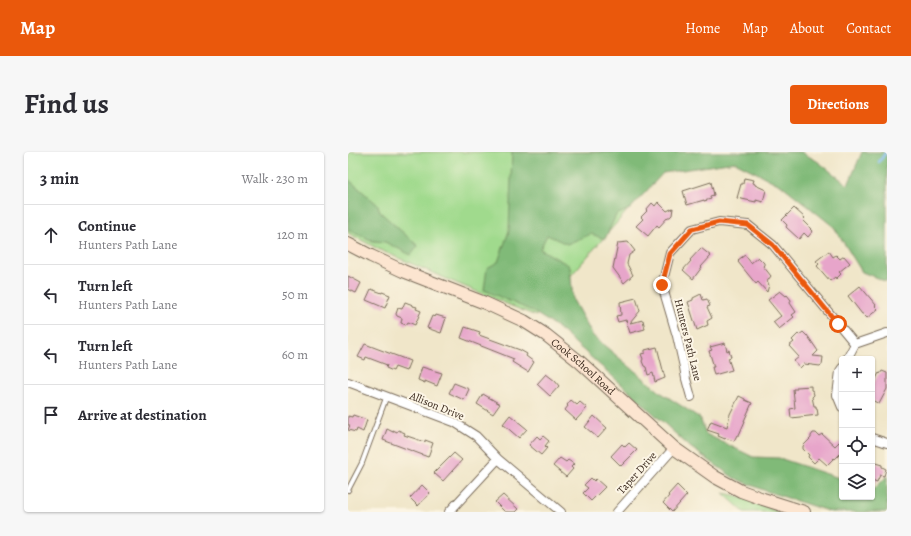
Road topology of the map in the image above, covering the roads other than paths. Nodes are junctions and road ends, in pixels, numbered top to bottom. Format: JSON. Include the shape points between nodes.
{"nodes":[{"id":1,"x":348,"y":244,"type":"edge"},
{"id":2,"x":887,"y":333,"type":"edge"},
{"id":3,"x":855,"y":344,"type":"junction"},
{"id":4,"x":849,"y":356,"type":"edge"},
{"id":5,"x":839,"y":380,"type":"edge"},
{"id":6,"x":348,"y":382,"type":"edge"},
{"id":7,"x":691,"y":397,"type":"dead end"},
{"id":8,"x":386,"y":398,"type":"junction"},
{"id":9,"x":839,"y":400,"type":"edge"},
{"id":10,"x":875,"y":439,"type":"edge"},
{"id":11,"x":887,"y":443,"type":"edge"},
{"id":12,"x":674,"y":448,"type":"junction"},
{"id":13,"x":498,"y":459,"type":"junction"},
{"id":14,"x":348,"y":490,"type":"edge"},
{"id":15,"x":449,"y":512,"type":"edge"},
{"id":16,"x":561,"y":512,"type":"edge"},
{"id":17,"x":617,"y":512,"type":"edge"},
{"id":18,"x":804,"y":512,"type":"edge"}],
"edges":[{"from":1,"to":12,"type":"street","name":"Cook School Road","via":[[403,271],[485,303],[529,324],[580,362]]},
{"from":2,"to":3,"type":"street"},
{"from":3,"to":4,"type":"street"},
{"from":3,"to":7,"type":"street","name":"Hunters Path Lane","via":[[773,245],[748,225],[719,222],[692,229],[670,254],[662,285]]},
{"from":5,"to":9,"type":"street"},
{"from":6,"to":8,"type":"street","name":"Allison Drive"},
{"from":8,"to":13,"type":"street","name":"Allison Drive","via":[[454,422],[476,436]]},
{"from":8,"to":14,"type":"lane","via":[[362,463]]},
{"from":10,"to":11,"type":"street"},
{"from":12,"to":17,"type":"street","name":"Taper Drive"},
{"from":12,"to":18,"type":"street","name":"Cook School Road","via":[[715,477],[741,491]]},
{"from":13,"to":15,"type":"street"},
{"from":13,"to":16,"type":"street","name":"Allison Drive"}]}
